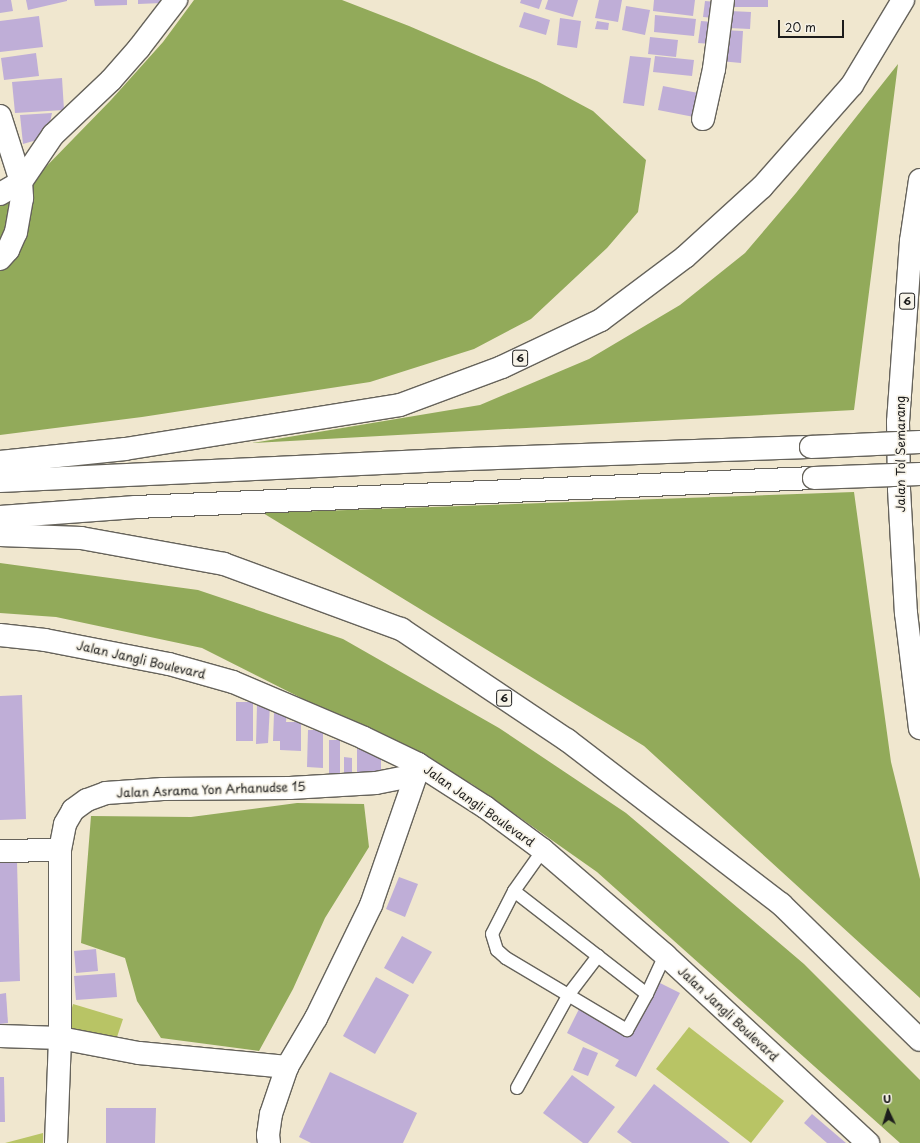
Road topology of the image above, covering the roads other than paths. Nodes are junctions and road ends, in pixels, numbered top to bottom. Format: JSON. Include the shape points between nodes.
{"nodes":[{"id":1,"x":176,"y":0,"type":"edge"},
{"id":2,"x":723,"y":0,"type":"edge"},
{"id":3,"x":903,"y":0,"type":"edge"},
{"id":4,"x":0,"y":116,"type":"edge"},
{"id":5,"x":703,"y":119,"type":"dead end"},
{"id":6,"x":920,"y":180,"type":"edge"},
{"id":7,"x":22,"y":182,"type":"junction"},
{"id":8,"x":0,"y":194,"type":"edge"},
{"id":9,"x":0,"y":259,"type":"edge"},
{"id":10,"x":920,"y":442,"type":"edge"},
{"id":11,"x":0,"y":462,"type":"edge"},
{"id":12,"x":920,"y":474,"type":"edge"},
{"id":13,"x":0,"y":481,"type":"edge"},
{"id":14,"x":0,"y":517,"type":"edge"},
{"id":15,"x":0,"y":535,"type":"edge"},
{"id":16,"x":0,"y":635,"type":"edge"},
{"id":17,"x":920,"y":728,"type":"edge"},
{"id":18,"x":417,"y":770,"type":"junction"},
{"id":19,"x":60,"y":850,"type":"junction"},
{"id":20,"x":543,"y":850,"type":"junction"},
{"id":21,"x":0,"y":851,"type":"edge"},
{"id":22,"x":514,"y":891,"type":"junction"},
{"id":23,"x":664,"y":955,"type":"junction"},
{"id":24,"x":598,"y":956,"type":"junction"},
{"id":25,"x":569,"y":994,"type":"junction"},
{"id":26,"x":647,"y":994,"type":"junction"},
{"id":27,"x":0,"y":1036,"type":"edge"},
{"id":28,"x":60,"y":1038,"type":"junction"},
{"id":29,"x":920,"y":1040,"type":"edge"},
{"id":30,"x":287,"y":1067,"type":"junction"},
{"id":31,"x":517,"y":1088,"type":"dead end"},
{"id":32,"x":56,"y":1143,"type":"edge"},
{"id":33,"x":269,"y":1143,"type":"edge"},
{"id":34,"x":868,"y":1143,"type":"edge"}],
"edges":[{"from":1,"to":7,"type":"main road","via":[[140,48],[111,80],[53,135]]},
{"from":2,"to":5,"type":"main road","via":[[714,69]]},
{"from":3,"to":11,"type":"main road","number":"6","via":[[852,84],[762,187],[686,257],[601,320],[502,367],[400,404],[124,449]]},
{"from":4,"to":7,"type":"main road"},
{"from":6,"to":17,"type":"main road","name":"Jalan Tol Semarang","number":"6","via":[[911,241],[898,422],[906,613]]},
{"from":7,"to":8,"type":"main road"},
{"from":7,"to":9,"type":"main road","via":[[16,232],[8,250]]},
{"from":10,"to":13,"type":"main road","bridge":true,"via":[[466,459]]},
{"from":12,"to":14,"type":"main road","bridge":true,"via":[[136,507]]},
{"from":15,"to":29,"type":"main road","number":"6","via":[[81,538],[224,564],[401,628],[567,740],[781,904]]},
{"from":16,"to":18,"type":"main road","name":"Jalan Jangli Boulevard","via":[[45,640],[169,664],[233,682],[364,738]]},
{"from":18,"to":19,"type":"main road","name":"Jalan Asrama Yon Arhanudse 15","via":[[376,783],[106,793],[87,800],[73,810],[64,824]]},
{"from":18,"to":20,"type":"main road","name":"Jalan Jangli Boulevard","via":[[485,807]]},
{"from":18,"to":30,"type":"main road","via":[[371,905],[316,1018]]},
{"from":19,"to":21,"type":"main road"},
{"from":19,"to":28,"type":"main road","name":"Jalan Asrama Yon Arhanudse 15"},
{"from":20,"to":22,"type":"lane"},
{"from":20,"to":23,"type":"main road","name":"Jalan Jangli Boulevard"},
{"from":22,"to":24,"type":"lane"},
{"from":22,"to":25,"type":"lane","via":[[492,934],[497,950],[506,958]]},
{"from":23,"to":26,"type":"lane"},
{"from":23,"to":34,"type":"main road","name":"Jalan Jangli Boulevard"},
{"from":24,"to":25,"type":"lane"},
{"from":24,"to":26,"type":"lane"},
{"from":25,"to":26,"type":"lane","via":[[627,1030]]},
{"from":25,"to":31,"type":"lane"},
{"from":27,"to":28,"type":"main road"},
{"from":28,"to":30,"type":"main road","via":[[139,1053]]},
{"from":28,"to":32,"type":"main road","name":"Jalan Asrama Yon Arhanudse 15"},
{"from":30,"to":33,"type":"main road","via":[[270,1114]]}]}
